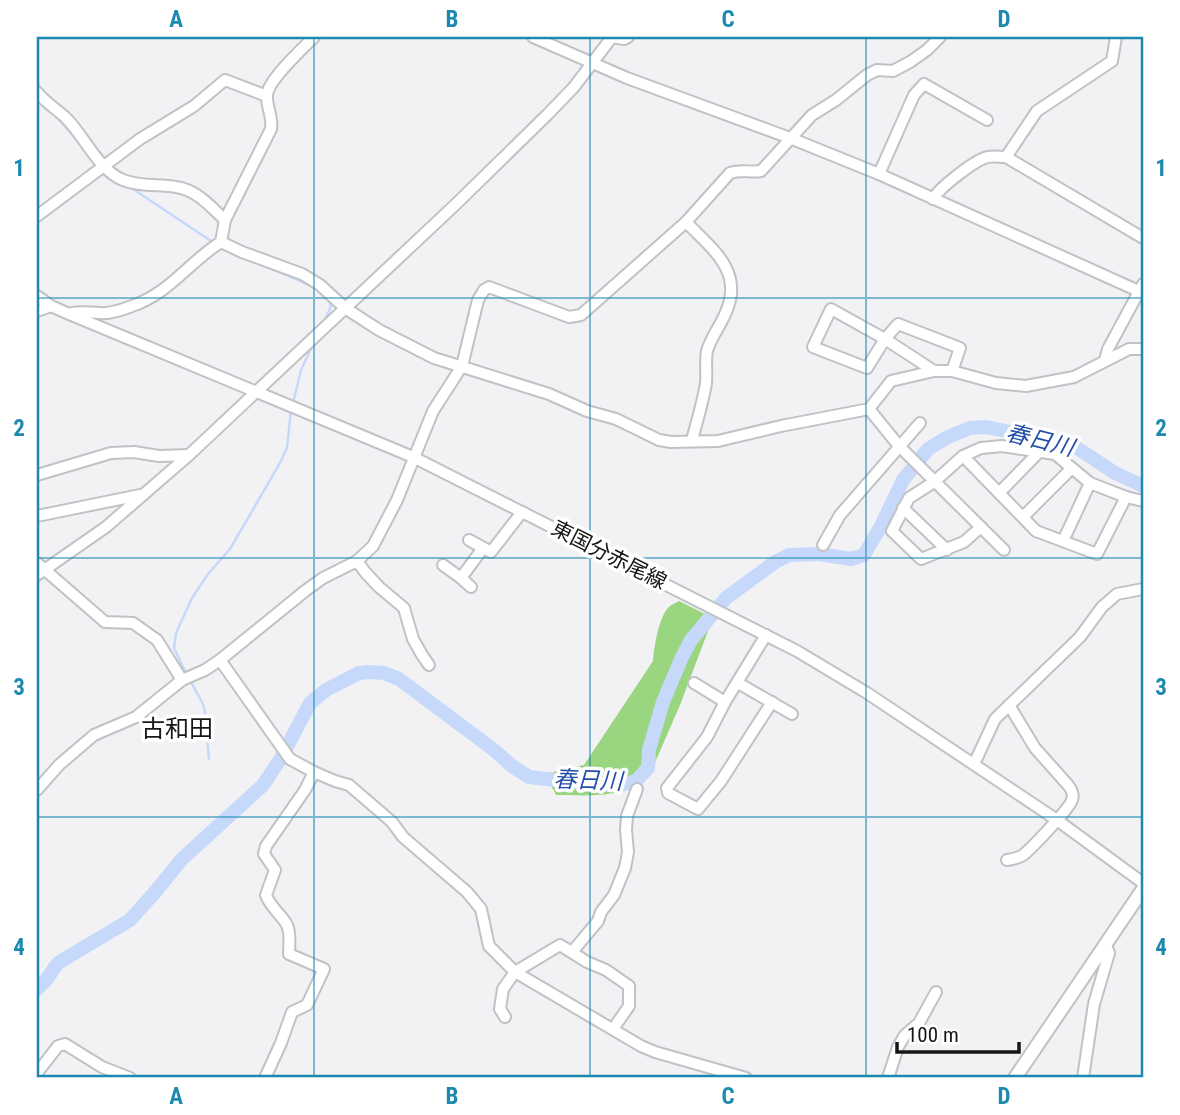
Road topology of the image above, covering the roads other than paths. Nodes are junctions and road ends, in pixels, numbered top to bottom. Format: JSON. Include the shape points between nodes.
{"nodes":[{"id":1,"x":314,"y":37,"type":"edge"},
{"id":2,"x":533,"y":37,"type":"edge"},
{"id":3,"x":612,"y":37,"type":"edge"},
{"id":4,"x":628,"y":37,"type":"edge"},
{"id":5,"x":940,"y":37,"type":"edge"},
{"id":6,"x":1116,"y":37,"type":"edge"},
{"id":7,"x":592,"y":64,"type":"junction"},
{"id":8,"x":37,"y":92,"type":"edge"},
{"id":9,"x":267,"y":96,"type":"junction"},
{"id":10,"x":987,"y":120,"type":"dead end"},
{"id":11,"x":790,"y":138,"type":"junction"},
{"id":12,"x":1006,"y":157,"type":"junction"},
{"id":13,"x":104,"y":166,"type":"junction"},
{"id":14,"x":879,"y":174,"type":"junction"},
{"id":15,"x":933,"y":199,"type":"junction"},
{"id":16,"x":37,"y":216,"type":"edge"},
{"id":17,"x":225,"y":220,"type":"junction"},
{"id":18,"x":686,"y":222,"type":"junction"},
{"id":19,"x":1143,"y":239,"type":"edge"},
{"id":20,"x":221,"y":242,"type":"junction"},
{"id":21,"x":1142,"y":289,"type":"edge"},
{"id":22,"x":37,"y":296,"type":"edge"},
{"id":23,"x":51,"y":306,"type":"junction"},
{"id":24,"x":345,"y":308,"type":"junction"},
{"id":25,"x":37,"y":312,"type":"edge"},
{"id":26,"x":69,"y":314,"type":"junction"},
{"id":27,"x":885,"y":340,"type":"junction"},
{"id":28,"x":1143,"y":349,"type":"edge"},
{"id":29,"x":1105,"y":360,"type":"junction"},
{"id":30,"x":462,"y":366,"type":"junction"},
{"id":31,"x":934,"y":371,"type":"junction"},
{"id":32,"x":952,"y":371,"type":"junction"},
{"id":33,"x":256,"y":391,"type":"junction"},
{"id":34,"x":869,"y":409,"type":"junction"},
{"id":35,"x":920,"y":423,"type":"dead end"},
{"id":36,"x":692,"y":440,"type":"junction"},
{"id":37,"x":899,"y":446,"type":"junction"},
{"id":38,"x":1039,"y":452,"type":"junction"},
{"id":39,"x":189,"y":455,"type":"junction"},
{"id":40,"x":963,"y":456,"type":"junction"},
{"id":41,"x":413,"y":457,"type":"junction"},
{"id":42,"x":1072,"y":468,"type":"junction"},
{"id":43,"x":37,"y":475,"type":"edge"},
{"id":44,"x":932,"y":479,"type":"junction"},
{"id":45,"x":1090,"y":483,"type":"junction"},
{"id":46,"x":999,"y":493,"type":"junction"},
{"id":47,"x":144,"y":494,"type":"junction"},
{"id":48,"x":1126,"y":497,"type":"junction"},
{"id":49,"x":1143,"y":501,"type":"edge"},
{"id":50,"x":903,"y":508,"type":"junction"},
{"id":51,"x":522,"y":512,"type":"junction"},
{"id":52,"x":37,"y":516,"type":"edge"},
{"id":53,"x":1023,"y":517,"type":"junction"},
{"id":54,"x":981,"y":527,"type":"junction"},
{"id":55,"x":469,"y":540,"type":"dead end"},
{"id":56,"x":1063,"y":541,"type":"junction"},
{"id":57,"x":823,"y":545,"type":"dead end"},
{"id":58,"x":484,"y":548,"type":"junction"},
{"id":59,"x":947,"y":550,"type":"junction"},
{"id":60,"x":1004,"y":550,"type":"dead end"},
{"id":61,"x":357,"y":561,"type":"junction"},
{"id":62,"x":443,"y":565,"type":"dead end"},
{"id":63,"x":39,"y":569,"type":"edge"},
{"id":64,"x":461,"y":578,"type":"junction"},
{"id":65,"x":471,"y":587,"type":"dead end"},
{"id":66,"x":1143,"y":589,"type":"edge"},
{"id":67,"x":766,"y":635,"type":"junction"},
{"id":68,"x":220,"y":660,"type":"junction"},
{"id":69,"x":429,"y":665,"type":"dead end"},
{"id":70,"x":182,"y":680,"type":"junction"},
{"id":71,"x":694,"y":683,"type":"dead end"},
{"id":72,"x":738,"y":683,"type":"junction"},
{"id":73,"x":725,"y":702,"type":"junction"},
{"id":74,"x":772,"y":702,"type":"junction"},
{"id":75,"x":1009,"y":705,"type":"junction"},
{"id":76,"x":792,"y":714,"type":"dead end"},
{"id":77,"x":974,"y":764,"type":"junction"},
{"id":78,"x":314,"y":772,"type":"junction"},
{"id":79,"x":637,"y":789,"type":"dead end"},
{"id":80,"x":37,"y":790,"type":"edge"},
{"id":81,"x":1057,"y":820,"type":"junction"},
{"id":82,"x":1007,"y":860,"type":"dead end"},
{"id":83,"x":1143,"y":883,"type":"edge"},
{"id":84,"x":1143,"y":889,"type":"edge"},
{"id":85,"x":1106,"y":945,"type":"junction"},
{"id":86,"x":572,"y":952,"type":"junction"},
{"id":87,"x":515,"y":972,"type":"junction"},
{"id":88,"x":936,"y":992,"type":"dead end"},
{"id":89,"x":505,"y":1017,"type":"dead end"},
{"id":90,"x":613,"y":1029,"type":"junction"},
{"id":91,"x":37,"y":1073,"type":"edge"},
{"id":92,"x":130,"y":1078,"type":"edge"},
{"id":93,"x":265,"y":1078,"type":"edge"},
{"id":94,"x":746,"y":1078,"type":"edge"},
{"id":95,"x":888,"y":1078,"type":"edge"},
{"id":96,"x":1015,"y":1078,"type":"edge"},
{"id":97,"x":1083,"y":1078,"type":"edge"}],
"edges":[{"from":1,"to":9,"type":"street","via":[[270,86]]},
{"from":2,"to":7,"type":"street"},
{"from":3,"to":4,"type":"street"},
{"from":3,"to":7,"type":"street"},
{"from":5,"to":11,"type":"street","via":[[893,71],[867,75],[812,115]]},
{"from":6,"to":12,"type":"street","via":[[1112,61],[1037,111]]},
{"from":7,"to":11,"type":"street"},
{"from":7,"to":24,"type":"street","via":[[539,123]]},
{"from":8,"to":13,"type":"street","via":[[66,118]]},
{"from":9,"to":13,"type":"street","via":[[225,80]]},
{"from":9,"to":17,"type":"street","via":[[271,129]]},
{"from":10,"to":14,"type":"street","via":[[924,84],[914,95]]},
{"from":11,"to":14,"type":"street"},
{"from":11,"to":18,"type":"street","via":[[761,171],[730,173]]},
{"from":12,"to":15,"type":"street","via":[[987,156]]},
{"from":12,"to":19,"type":"street"},
{"from":13,"to":16,"type":"street"},
{"from":13,"to":17,"type":"street","via":[[131,183],[191,192]]},
{"from":14,"to":15,"type":"street"},
{"from":15,"to":21,"type":"street"},
{"from":17,"to":20,"type":"street"},
{"from":18,"to":30,"type":"street","via":[[581,315],[569,317],[489,287],[484,290]]},
{"from":18,"to":36,"type":"street","via":[[724,261],[732,284],[731,300],[706,354],[706,381]]},
{"from":20,"to":24,"type":"street","via":[[302,274]]},
{"from":20,"to":26,"type":"street","via":[[171,285],[143,302],[103,314]]},
{"from":21,"to":29,"type":"street"},
{"from":22,"to":23,"type":"street","name":"東国分赤尾線"},
{"from":23,"to":25,"type":"street"},
{"from":23,"to":26,"type":"street","name":"東国分赤尾線"},
{"from":24,"to":30,"type":"street","via":[[413,348]]},
{"from":24,"to":33,"type":"street"},
{"from":26,"to":33,"type":"street","name":"東国分赤尾線"},
{"from":27,"to":27,"type":"street","via":[[867,368],[813,347],[831,309]]},
{"from":27,"to":31,"type":"street"},
{"from":27,"to":32,"type":"street","via":[[898,324],[960,348]]},
{"from":28,"to":29,"type":"street","via":[[1129,349]]},
{"from":29,"to":32,"type":"street","via":[[1074,377],[1026,386]]},
{"from":30,"to":36,"type":"street","via":[[616,419],[659,440]]},
{"from":30,"to":41,"type":"street","via":[[433,411]]},
{"from":31,"to":32,"type":"street"},
{"from":31,"to":34,"type":"street","via":[[891,381]]},
{"from":33,"to":39,"type":"street"},
{"from":33,"to":41,"type":"street","name":"東国分赤尾線"},
{"from":34,"to":36,"type":"street","via":[[718,440]]},
{"from":34,"to":37,"type":"street"},
{"from":35,"to":37,"type":"street"},
{"from":37,"to":44,"type":"street"},
{"from":37,"to":57,"type":"street","via":[[840,514]]},
{"from":38,"to":40,"type":"street","via":[[1002,446]]},
{"from":38,"to":42,"type":"street","via":[[1055,454]]},
{"from":38,"to":46,"type":"street"},
{"from":39,"to":43,"type":"street","via":[[111,453]]},
{"from":39,"to":47,"type":"street"},
{"from":40,"to":44,"type":"street"},
{"from":40,"to":46,"type":"street"},
{"from":41,"to":51,"type":"street","name":"東国分赤尾線"},
{"from":41,"to":61,"type":"street","via":[[373,546]]},
{"from":42,"to":45,"type":"street"},
{"from":42,"to":53,"type":"street"},
{"from":44,"to":50,"type":"street"},
{"from":44,"to":54,"type":"street"},
{"from":45,"to":48,"type":"street"},
{"from":45,"to":56,"type":"street"},
{"from":46,"to":53,"type":"street"},
{"from":47,"to":52,"type":"street"},
{"from":47,"to":63,"type":"street","via":[[106,527]]},
{"from":48,"to":49,"type":"street"},
{"from":48,"to":56,"type":"street","via":[[1097,554]]},
{"from":50,"to":59,"type":"street"},
{"from":50,"to":59,"type":"street","via":[[892,531],[921,559]]},
{"from":51,"to":58,"type":"street","via":[[491,552]]},
{"from":51,"to":67,"type":"street","name":"東国分赤尾線"},
{"from":53,"to":56,"type":"street","via":[[1036,531]]},
{"from":54,"to":59,"type":"street"},
{"from":54,"to":60,"type":"street"},
{"from":55,"to":58,"type":"street"},
{"from":58,"to":64,"type":"street"},
{"from":61,"to":68,"type":"street","via":[[304,591]]},
{"from":61,"to":69,"type":"street","via":[[404,608],[413,639]]},
{"from":62,"to":64,"type":"street"},
{"from":63,"to":70,"type":"street","via":[[105,622],[133,623],[156,640]]},
{"from":64,"to":65,"type":"street"},
{"from":66,"to":75,"type":"street","via":[[1117,594]]},
{"from":67,"to":72,"type":"street"},
{"from":67,"to":77,"type":"street","name":"東国分赤尾線","via":[[867,693]]},
{"from":68,"to":70,"type":"street"},
{"from":68,"to":78,"type":"street","via":[[290,759]]},
{"from":70,"to":80,"type":"street","via":[[136,717],[94,735]]},
{"from":71,"to":73,"type":"street"},
{"from":72,"to":73,"type":"street"},
{"from":72,"to":74,"type":"street"},
{"from":73,"to":74,"type":"street","via":[[707,737],[667,789],[698,809]]},
{"from":74,"to":76,"type":"street"},
{"from":75,"to":77,"type":"street","via":[[995,719]]},
{"from":75,"to":81,"type":"street","via":[[1035,748],[1072,790],[1070,804]]},
{"from":77,"to":81,"type":"street","name":"東国分赤尾線"},
{"from":78,"to":87,"type":"street","via":[[349,785],[467,892],[481,909],[489,946]]},
{"from":78,"to":93,"type":"street","via":[[266,846],[264,854],[275,870],[266,895],[288,926],[289,954],[324,969],[307,1005],[292,1012]]},
{"from":79,"to":86,"type":"street","via":[[628,816],[628,852],[619,884]]},
{"from":81,"to":82,"type":"street","via":[[1023,855]]},
{"from":81,"to":83,"type":"street","name":"東国分赤尾線"},
{"from":84,"to":85,"type":"main road"},
{"from":85,"to":96,"type":"main road"},
{"from":85,"to":97,"type":"street","via":[[1109,953],[1094,1004]]},
{"from":86,"to":87,"type":"street","via":[[560,945]]},
{"from":86,"to":90,"type":"street","via":[[629,986],[629,1006]]},
{"from":87,"to":89,"type":"street","via":[[503,989],[500,1009]]},
{"from":87,"to":90,"type":"street"},
{"from":88,"to":95,"type":"street","via":[[919,1023],[898,1047]]},
{"from":90,"to":94,"type":"street","via":[[655,1052]]},
{"from":91,"to":92,"type":"street","via":[[58,1046],[65,1044]]}]}
